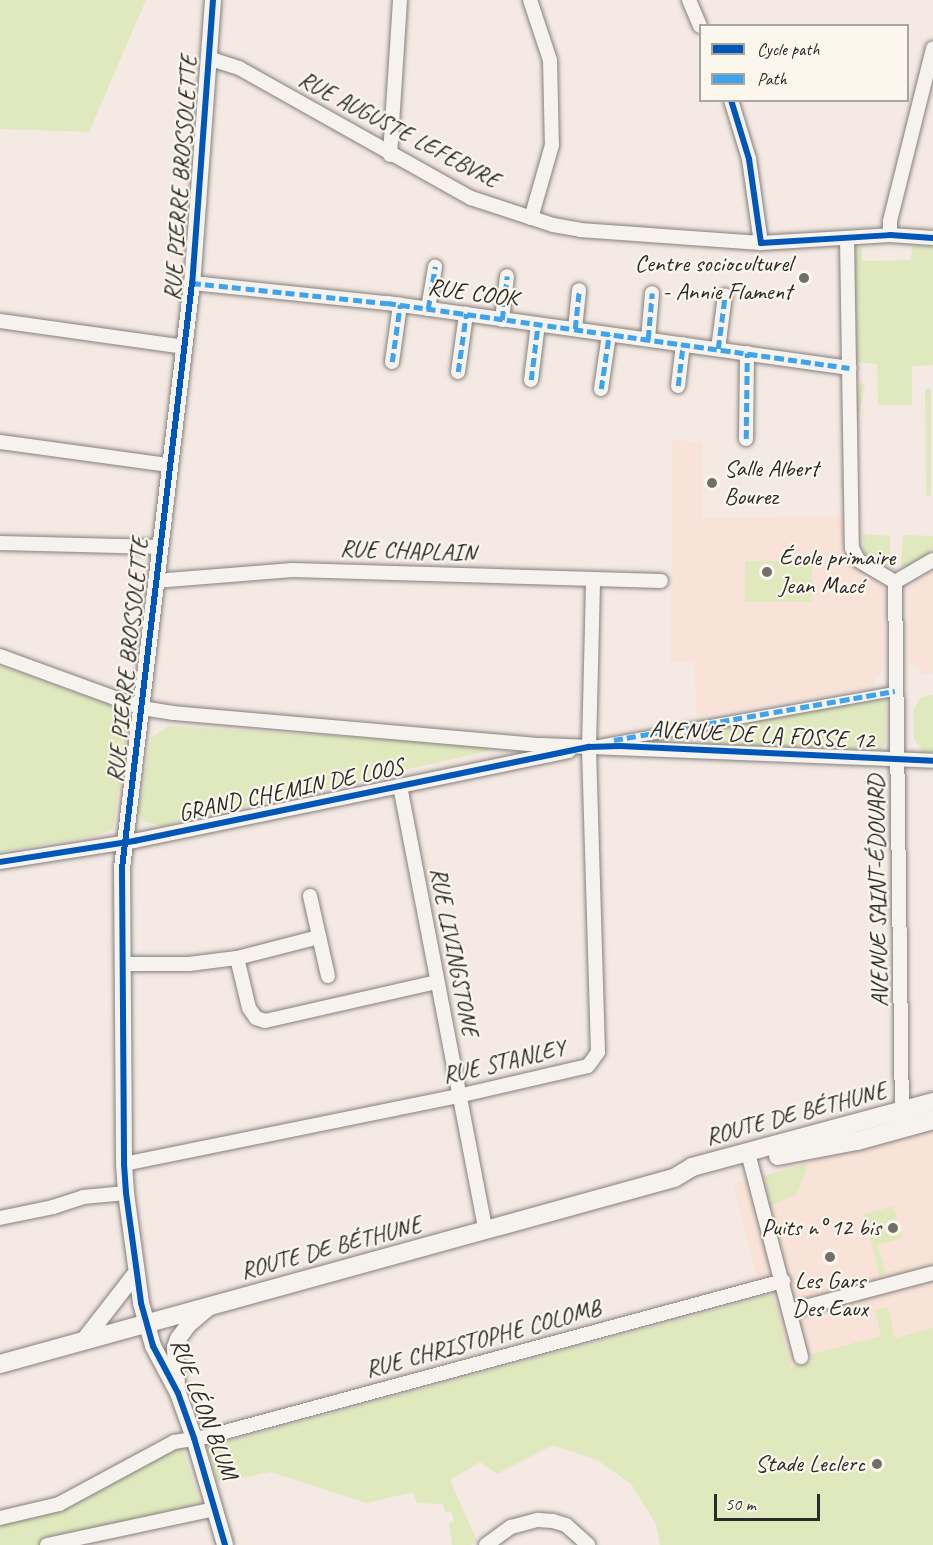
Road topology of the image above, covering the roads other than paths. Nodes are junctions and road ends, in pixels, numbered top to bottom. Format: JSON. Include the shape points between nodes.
{"nodes":[{"id":1,"x":213,"y":0,"type":"edge"},
{"id":2,"x":400,"y":0,"type":"edge"},
{"id":3,"x":530,"y":0,"type":"edge"},
{"id":4,"x":690,"y":0,"type":"edge"},
{"id":5,"x":699,"y":24,"type":"edge"},
{"id":6,"x":933,"y":48,"type":"edge"},
{"id":7,"x":208,"y":58,"type":"junction"},
{"id":8,"x":732,"y":102,"type":"edge"},
{"id":9,"x":390,"y":155,"type":"junction"},
{"id":10,"x":531,"y":218,"type":"junction"},
{"id":11,"x":890,"y":235,"type":"junction"},
{"id":12,"x":847,"y":238,"type":"junction"},
{"id":13,"x":933,"y":238,"type":"edge"},
{"id":14,"x":761,"y":243,"type":"junction"},
{"id":15,"x":435,"y":267,"type":"dead end"},
{"id":16,"x":507,"y":276,"type":"dead end"},
{"id":17,"x":192,"y":283,"type":"junction"},
{"id":18,"x":579,"y":290,"type":"dead end"},
{"id":19,"x":652,"y":293,"type":"dead end"},
{"id":20,"x":725,"y":295,"type":"dead end"},
{"id":21,"x":400,"y":305,"type":"junction"},
{"id":22,"x":428,"y":309,"type":"junction"},
{"id":23,"x":466,"y":315,"type":"junction"},
{"id":24,"x":502,"y":320,"type":"junction"},
{"id":25,"x":0,"y":321,"type":"edge"},
{"id":26,"x":538,"y":324,"type":"junction"},
{"id":27,"x":575,"y":329,"type":"junction"},
{"id":28,"x":609,"y":335,"type":"junction"},
{"id":29,"x":648,"y":339,"type":"junction"},
{"id":30,"x":683,"y":344,"type":"junction"},
{"id":31,"x":185,"y":347,"type":"junction"},
{"id":32,"x":718,"y":349,"type":"junction"},
{"id":33,"x":747,"y":353,"type":"junction"},
{"id":34,"x":392,"y":362,"type":"dead end"},
{"id":35,"x":849,"y":368,"type":"junction"},
{"id":36,"x":458,"y":372,"type":"dead end"},
{"id":37,"x":531,"y":381,"type":"dead end"},
{"id":38,"x":678,"y":386,"type":"dead end"},
{"id":39,"x":601,"y":389,"type":"dead end"},
{"id":40,"x":746,"y":439,"type":"dead end"},
{"id":41,"x":0,"y":442,"type":"edge"},
{"id":42,"x":169,"y":465,"type":"junction"},
{"id":43,"x":0,"y":543,"type":"edge"},
{"id":44,"x":159,"y":547,"type":"junction"},
{"id":45,"x":933,"y":560,"type":"edge"},
{"id":46,"x":593,"y":579,"type":"junction"},
{"id":47,"x":155,"y":581,"type":"junction"},
{"id":48,"x":661,"y":581,"type":"dead end"},
{"id":49,"x":895,"y":582,"type":"junction"},
{"id":50,"x":0,"y":656,"type":"edge"},
{"id":51,"x":895,"y":691,"type":"junction"},
{"id":52,"x":142,"y":708,"type":"junction"},
{"id":53,"x":589,"y":747,"type":"junction"},
{"id":54,"x":898,"y":759,"type":"junction"},
{"id":55,"x":933,"y":760,"type":"edge"},
{"id":56,"x":400,"y":786,"type":"junction"},
{"id":57,"x":125,"y":841,"type":"junction"},
{"id":58,"x":0,"y":862,"type":"edge"},
{"id":59,"x":310,"y":896,"type":"dead end"},
{"id":60,"x":319,"y":937,"type":"junction"},
{"id":61,"x":237,"y":958,"type":"junction"},
{"id":62,"x":123,"y":964,"type":"junction"},
{"id":63,"x":328,"y":976,"type":"dead end"},
{"id":64,"x":437,"y":982,"type":"junction"},
{"id":65,"x":458,"y":1096,"type":"junction"},
{"id":66,"x":933,"y":1102,"type":"edge"},
{"id":67,"x":902,"y":1119,"type":"junction"},
{"id":68,"x":933,"y":1120,"type":"edge"},
{"id":69,"x":749,"y":1158,"type":"junction"},
{"id":70,"x":124,"y":1164,"type":"junction"},
{"id":71,"x":126,"y":1193,"type":"junction"},
{"id":72,"x":0,"y":1218,"type":"edge"},
{"id":73,"x":486,"y":1231,"type":"junction"},
{"id":74,"x":933,"y":1273,"type":"edge"},
{"id":75,"x":136,"y":1274,"type":"junction"},
{"id":76,"x":783,"y":1281,"type":"junction"},
{"id":77,"x":211,"y":1306,"type":"junction"},
{"id":78,"x":790,"y":1311,"type":"junction"},
{"id":79,"x":147,"y":1324,"type":"junction"},
{"id":80,"x":84,"y":1340,"type":"junction"},
{"id":81,"x":801,"y":1357,"type":"dead end"},
{"id":82,"x":0,"y":1364,"type":"edge"},
{"id":83,"x":178,"y":1393,"type":"junction"},
{"id":84,"x":194,"y":1438,"type":"junction"},
{"id":85,"x":215,"y":1509,"type":"junction"},
{"id":86,"x":0,"y":1518,"type":"edge"},
{"id":87,"x":47,"y":1545,"type":"edge"},
{"id":88,"x":225,"y":1545,"type":"edge"},
{"id":89,"x":486,"y":1545,"type":"edge"},
{"id":90,"x":588,"y":1545,"type":"edge"}],
"edges":[{"from":1,"to":7,"type":"street","name":"RUE PIERRE BROSSOLETTE"},
{"from":2,"to":9,"type":"street"},
{"from":3,"to":10,"type":"street","via":[[550,60],[552,145]]},
{"from":4,"to":5,"type":"street"},
{"from":6,"to":11,"type":"street","via":[[890,221]]},
{"from":7,"to":9,"type":"street","name":"RUE AUGUSTE LEFEBVRE","via":[[239,68]]},
{"from":7,"to":17,"type":"street","name":"RUE PIERRE BROSSOLETTE"},
{"from":8,"to":14,"type":"street","via":[[749,159]]},
{"from":9,"to":10,"type":"street","name":"RUE AUGUSTE LEFEBVRE","via":[[471,198]]},
{"from":10,"to":14,"type":"street","name":"RUE AUGUSTE LEFEBVRE","via":[[580,230]]},
{"from":11,"to":12,"type":"street","name":"RUE AUGUSTE LEFEBVRE"},
{"from":11,"to":13,"type":"street","name":"RUE AUGUSTE LEFEBVRE"},
{"from":12,"to":14,"type":"street","name":"RUE AUGUSTE LEFEBVRE"},
{"from":12,"to":35,"type":"street"},
{"from":15,"to":22,"type":"street"},
{"from":16,"to":24,"type":"street"},
{"from":17,"to":21,"type":"street","name":"RUE COOK"},
{"from":17,"to":31,"type":"street","name":"RUE PIERRE BROSSOLETTE"},
{"from":18,"to":27,"type":"street"},
{"from":19,"to":29,"type":"street"},
{"from":20,"to":32,"type":"street"},
{"from":21,"to":22,"type":"street","name":"RUE COOK"},
{"from":21,"to":34,"type":"street"},
{"from":22,"to":23,"type":"street","name":"RUE COOK"},
{"from":23,"to":24,"type":"street","name":"RUE COOK"},
{"from":23,"to":36,"type":"street"},
{"from":24,"to":26,"type":"street","name":"RUE COOK"},
{"from":25,"to":31,"type":"street"},
{"from":26,"to":27,"type":"street","name":"RUE COOK"},
{"from":26,"to":37,"type":"street"},
{"from":27,"to":28,"type":"street","name":"RUE COOK"},
{"from":28,"to":29,"type":"street","name":"RUE COOK"},
{"from":28,"to":39,"type":"street"},
{"from":29,"to":30,"type":"street","name":"RUE COOK"},
{"from":30,"to":32,"type":"street","name":"RUE COOK"},
{"from":30,"to":38,"type":"street"},
{"from":31,"to":42,"type":"street","name":"RUE PIERRE BROSSOLETTE"},
{"from":32,"to":33,"type":"street","name":"RUE COOK"},
{"from":33,"to":35,"type":"street","name":"RUE COOK"},
{"from":33,"to":40,"type":"street"},
{"from":35,"to":49,"type":"street","via":[[852,548],[858,560]]},
{"from":41,"to":42,"type":"street"},
{"from":42,"to":44,"type":"street","name":"RUE PIERRE BROSSOLETTE"},
{"from":43,"to":44,"type":"street"},
{"from":44,"to":47,"type":"street","name":"RUE PIERRE BROSSOLETTE"},
{"from":45,"to":49,"type":"street"},
{"from":46,"to":47,"type":"street","name":"RUE CHAPLAIN","via":[[294,570]]},
{"from":46,"to":48,"type":"street","name":"RUE CHAPLAIN"},
{"from":46,"to":53,"type":"street","name":"RUE STANLEY"},
{"from":47,"to":52,"type":"street","name":"RUE PIERRE BROSSOLETTE"},
{"from":49,"to":51,"type":"street","name":"AVENUE SAINT-ÉDOUARD"},
{"from":50,"to":52,"type":"street","name":"AVENUE DE LA FOSSE 12"},
{"from":51,"to":53,"type":"street","name":"GRAND CHEMIN DE LOOS"},
{"from":51,"to":54,"type":"street","name":"AVENUE SAINT-ÉDOUARD"},
{"from":52,"to":53,"type":"street","name":"AVENUE DE LA FOSSE 12"},
{"from":52,"to":57,"type":"street","name":"RUE PIERRE BROSSOLETTE"},
{"from":53,"to":54,"type":"street","name":"AVENUE DE LA FOSSE 12"},
{"from":53,"to":56,"type":"street","name":"GRAND CHEMIN DE LOOS"},
{"from":53,"to":65,"type":"street","name":"RUE STANLEY","via":[[598,1052],[588,1066]]},
{"from":54,"to":55,"type":"street","name":"AVENUE DE LA FOSSE 12"},
{"from":54,"to":67,"type":"street","name":"AVENUE SAINT-ÉDOUARD"},
{"from":56,"to":57,"type":"street","name":"GRAND CHEMIN DE LOOS"},
{"from":56,"to":64,"type":"street","name":"RUE LIVINGSTONE"},
{"from":57,"to":58,"type":"street","name":"GRAND CHEMIN DE LOOS"},
{"from":57,"to":62,"type":"street","name":"RUE PIERRE BROSSOLETTE"},
{"from":59,"to":60,"type":"street"},
{"from":60,"to":61,"type":"street"},
{"from":60,"to":63,"type":"street"},
{"from":61,"to":62,"type":"street","via":[[189,964]]},
{"from":61,"to":64,"type":"street","via":[[249,1008],[256,1018],[265,1021]]},
{"from":62,"to":70,"type":"street","name":"RUE PIERRE BROSSOLETTE"},
{"from":64,"to":65,"type":"street","name":"RUE LIVINGSTONE"},
{"from":65,"to":70,"type":"street","name":"RUE STANLEY"},
{"from":65,"to":73,"type":"street","name":"RUE LIVINGSTONE"},
{"from":66,"to":67,"type":"main road","name":"ROUTE DE BÉTHUNE"},
{"from":67,"to":68,"type":"main road","name":"ROUTE DE BÉTHUNE"},
{"from":67,"to":69,"type":"main road","name":"ROUTE DE BÉTHUNE","via":[[857,1141]]},
{"from":69,"to":73,"type":"main road","name":"ROUTE DE BÉTHUNE","via":[[696,1179],[674,1178]]},
{"from":69,"to":76,"type":"street"},
{"from":70,"to":71,"type":"street","name":"RUE PIERRE BROSSOLETTE"},
{"from":71,"to":72,"type":"street","via":[[83,1197],[53,1208]]},
{"from":71,"to":75,"type":"street","name":"RUE PIERRE BROSSOLETTE"},
{"from":73,"to":77,"type":"main road","name":"ROUTE DE BÉTHUNE"},
{"from":74,"to":78,"type":"street"},
{"from":75,"to":79,"type":"street","name":"RUE PIERRE BROSSOLETTE"},
{"from":75,"to":80,"type":"street"},
{"from":76,"to":78,"type":"street"},
{"from":76,"to":84,"type":"street","name":"RUE CHRISTOPHE COLOMB"},
{"from":77,"to":79,"type":"main road","name":"ROUTE DE BÉTHUNE"},
{"from":77,"to":83,"type":"street","via":[[188,1325],[176,1344]]},
{"from":78,"to":81,"type":"street"},
{"from":79,"to":80,"type":"main road","name":"ROUTE DE BÉTHUNE"},
{"from":79,"to":83,"type":"street","name":"RUE LÉON BLUM","via":[[153,1346]]},
{"from":80,"to":82,"type":"main road","name":"ROUTE DE BÉTHUNE"},
{"from":83,"to":84,"type":"street","name":"RUE LÉON BLUM"},
{"from":84,"to":85,"type":"street","name":"RUE LÉON BLUM"},
{"from":84,"to":86,"type":"street","name":"RUE CHRISTOPHE COLOMB","via":[[174,1442],[59,1504]]},
{"from":85,"to":87,"type":"street"},
{"from":85,"to":88,"type":"street","name":"RUE LÉON BLUM"},
{"from":89,"to":90,"type":"street","via":[[511,1527],[538,1520],[566,1525]]}]}
